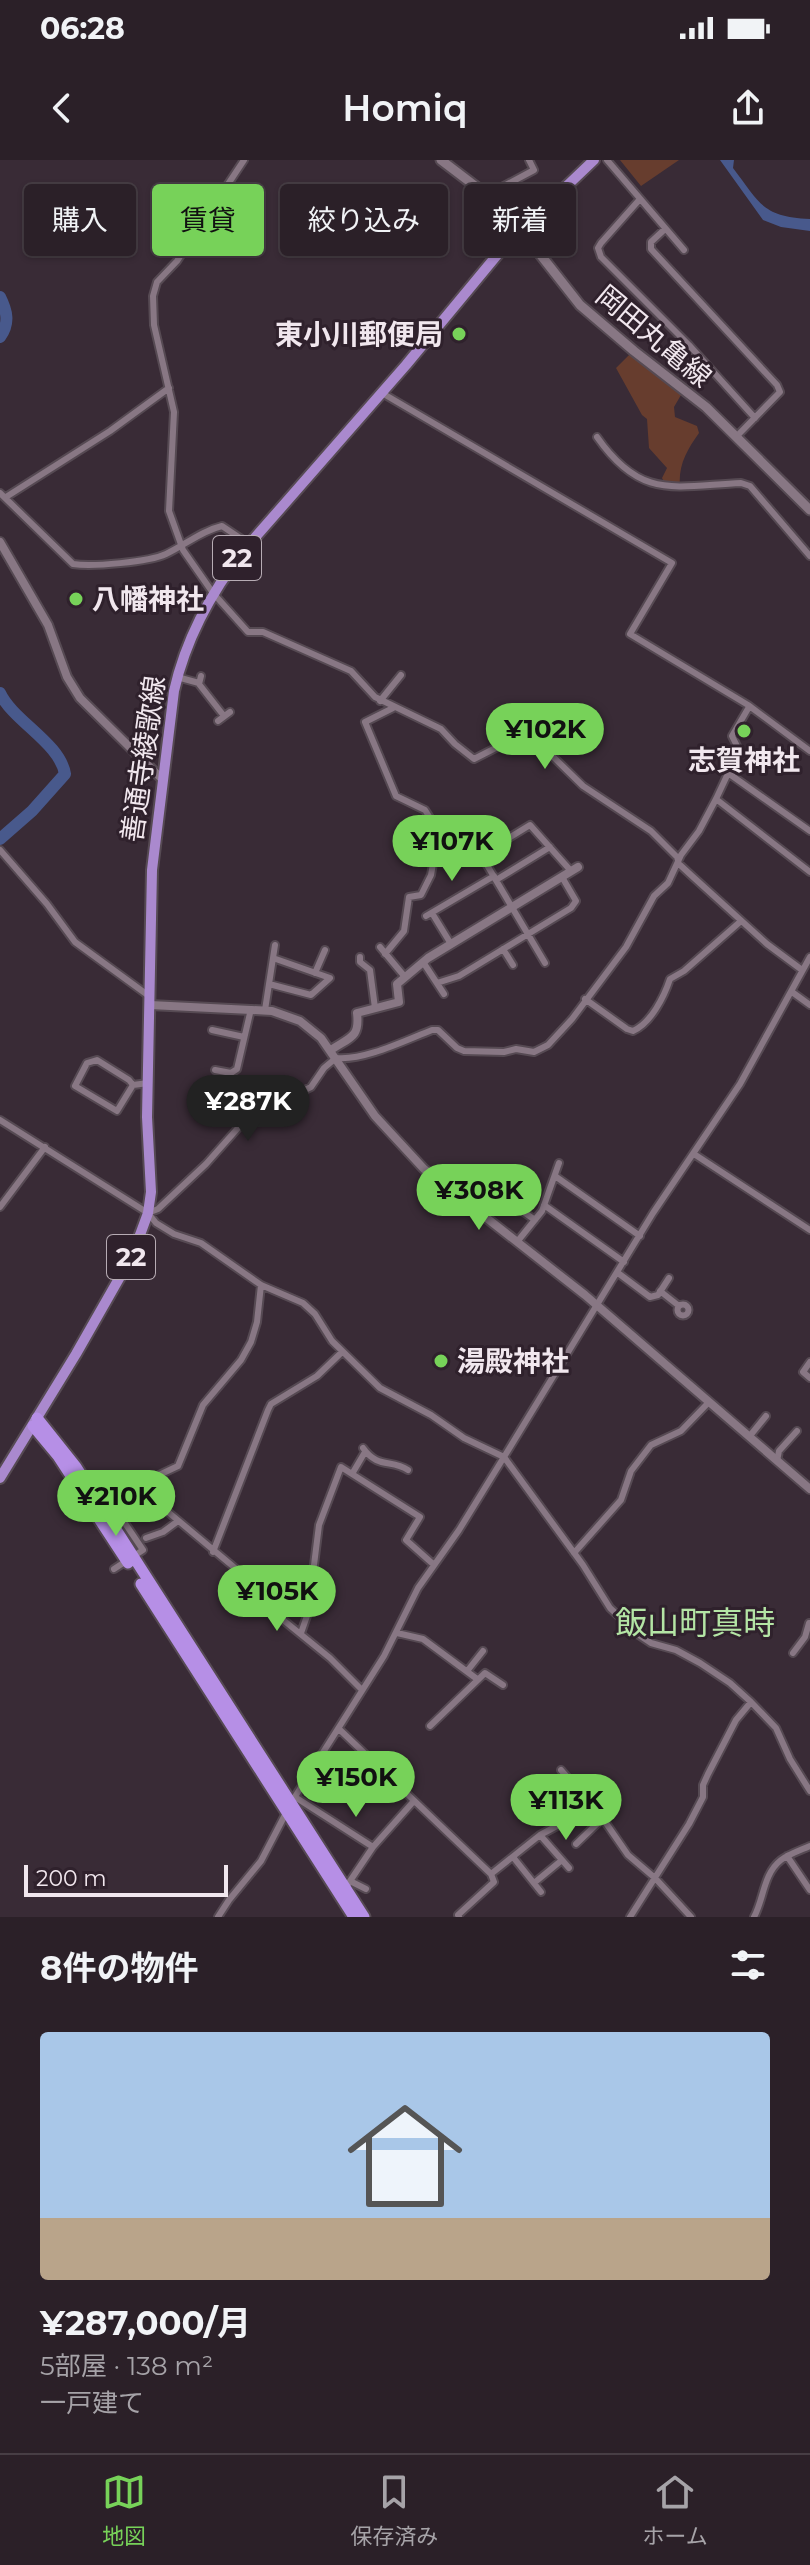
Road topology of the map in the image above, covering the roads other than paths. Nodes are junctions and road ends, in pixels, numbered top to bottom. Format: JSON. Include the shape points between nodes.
{"nodes":[{"id":1,"x":244,"y":160,"type":"edge"},
{"id":2,"x":441,"y":160,"type":"edge"},
{"id":3,"x":529,"y":160,"type":"edge"},
{"id":4,"x":594,"y":160,"type":"edge"},
{"id":5,"x":607,"y":160,"type":"edge"},
{"id":6,"x":473,"y":184,"type":"edge"},
{"id":7,"x":508,"y":184,"type":"edge"},
{"id":8,"x":569,"y":184,"type":"edge"},
{"id":9,"x":640,"y":199,"type":"junction"},
{"id":10,"x":665,"y":229,"type":"junction"},
{"id":11,"x":684,"y":250,"type":"dead end"},
{"id":12,"x":499,"y":256,"type":"edge"},
{"id":13,"x":541,"y":256,"type":"edge"},
{"id":14,"x":169,"y":388,"type":"junction"},
{"id":15,"x":382,"y":393,"type":"junction"},
{"id":16,"x":755,"y":418,"type":"junction"},
{"id":17,"x":597,"y":437,"type":"dead end"},
{"id":18,"x":736,"y":437,"type":"junction"},
{"id":19,"x":3,"y":495,"type":"edge"},
{"id":20,"x":810,"y":510,"type":"edge"},
{"id":21,"x":0,"y":542,"type":"edge"},
{"id":22,"x":249,"y":544,"type":"junction"},
{"id":23,"x":181,"y":545,"type":"junction"},
{"id":24,"x":810,"y":556,"type":"edge"},
{"id":25,"x":213,"y":593,"type":"junction"},
{"id":26,"x":401,"y":675,"type":"dead end"},
{"id":27,"x":177,"y":677,"type":"junction"},
{"id":28,"x":380,"y":701,"type":"junction"},
{"id":29,"x":749,"y":707,"type":"junction"},
{"id":30,"x":393,"y":708,"type":"junction"},
{"id":31,"x":224,"y":717,"type":"dead end"},
{"id":32,"x":810,"y":751,"type":"edge"},
{"id":33,"x":728,"y":773,"type":"junction"},
{"id":34,"x":163,"y":780,"type":"junction"},
{"id":35,"x":716,"y":799,"type":"junction"},
{"id":36,"x":810,"y":831,"type":"edge"},
{"id":37,"x":550,"y":847,"type":"junction"},
{"id":38,"x":0,"y":850,"type":"edge"},
{"id":39,"x":679,"y":864,"type":"junction"},
{"id":40,"x":574,"y":869,"type":"joint"},
{"id":41,"x":810,"y":872,"type":"edge"},
{"id":42,"x":562,"y":877,"type":"junction"},
{"id":43,"x":495,"y":878,"type":"junction"},
{"id":44,"x":512,"y":907,"type":"junction"},
{"id":45,"x":741,"y":921,"type":"junction"},
{"id":46,"x":528,"y":934,"type":"junction"},
{"id":47,"x":451,"y":944,"type":"junction"},
{"id":48,"x":275,"y":945,"type":"dead end"},
{"id":49,"x":503,"y":949,"type":"junction"},
{"id":50,"x":325,"y":950,"type":"dead end"},
{"id":51,"x":360,"y":957,"type":"dead end"},
{"id":52,"x":810,"y":957,"type":"edge"},
{"id":53,"x":273,"y":958,"type":"junction"},
{"id":54,"x":423,"y":962,"type":"junction"},
{"id":55,"x":545,"y":963,"type":"dead end"},
{"id":56,"x":513,"y":965,"type":"dead end"},
{"id":57,"x":802,"y":970,"type":"junction"},
{"id":58,"x":315,"y":973,"type":"junction"},
{"id":59,"x":405,"y":977,"type":"junction"},
{"id":60,"x":437,"y":983,"type":"junction"},
{"id":61,"x":269,"y":984,"type":"junction"},
{"id":62,"x":792,"y":992,"type":"junction"},
{"id":63,"x":444,"y":994,"type":"dead end"},
{"id":64,"x":585,"y":999,"type":"junction"},
{"id":65,"x":150,"y":1001,"type":"junction"},
{"id":66,"x":810,"y":1005,"type":"edge"},
{"id":67,"x":375,"y":1008,"type":"junction"},
{"id":68,"x":251,"y":1009,"type":"junction"},
{"id":69,"x":265,"y":1010,"type":"junction"},
{"id":70,"x":212,"y":1030,"type":"dead end"},
{"id":71,"x":244,"y":1037,"type":"junction"},
{"id":72,"x":334,"y":1054,"type":"junction"},
{"id":73,"x":215,"y":1070,"type":"dead end"},
{"id":74,"x":148,"y":1083,"type":"junction"},
{"id":75,"x":133,"y":1085,"type":"junction"},
{"id":76,"x":0,"y":1120,"type":"edge"},
{"id":77,"x":45,"y":1147,"type":"junction"},
{"id":78,"x":694,"y":1154,"type":"junction"},
{"id":79,"x":559,"y":1163,"type":"dead end"},
{"id":80,"x":464,"y":1170,"type":"dead end"},
{"id":81,"x":555,"y":1176,"type":"junction"},
{"id":82,"x":544,"y":1205,"type":"junction"},
{"id":83,"x":0,"y":1207,"type":"edge"},
{"id":84,"x":148,"y":1213,"type":"junction"},
{"id":85,"x":535,"y":1220,"type":"junction"},
{"id":86,"x":810,"y":1230,"type":"edge"},
{"id":87,"x":640,"y":1236,"type":"junction"},
{"id":88,"x":517,"y":1242,"type":"junction"},
{"id":89,"x":624,"y":1262,"type":"junction"},
{"id":90,"x":618,"y":1273,"type":"junction"},
{"id":91,"x":669,"y":1278,"type":"dead end"},
{"id":92,"x":261,"y":1285,"type":"junction"},
{"id":93,"x":660,"y":1291,"type":"junction"},
{"id":94,"x":598,"y":1306,"type":"junction"},
{"id":95,"x":679,"y":1306,"type":"dead end"},
{"id":96,"x":342,"y":1352,"type":"junction"},
{"id":97,"x":810,"y":1362,"type":"edge"},
{"id":98,"x":810,"y":1378,"type":"edge"},
{"id":99,"x":709,"y":1402,"type":"junction"},
{"id":100,"x":766,"y":1416,"type":"dead end"},
{"id":101,"x":35,"y":1422,"type":"junction"},
{"id":102,"x":797,"y":1431,"type":"dead end"},
{"id":103,"x":749,"y":1437,"type":"junction"},
{"id":104,"x":504,"y":1457,"type":"junction"},
{"id":105,"x":777,"y":1461,"type":"junction"},
{"id":106,"x":408,"y":1470,"type":"dead end"},
{"id":107,"x":352,"y":1474,"type":"junction"},
{"id":108,"x":0,"y":1478,"type":"edge"},
{"id":109,"x":810,"y":1489,"type":"edge"},
{"id":110,"x":151,"y":1490,"type":"junction"},
{"id":111,"x":178,"y":1521,"type":"junction"},
{"id":112,"x":146,"y":1538,"type":"dead end"},
{"id":113,"x":213,"y":1552,"type":"junction"},
{"id":114,"x":574,"y":1553,"type":"junction"},
{"id":115,"x":130,"y":1559,"type":"junction"},
{"id":116,"x":433,"y":1564,"type":"junction"},
{"id":117,"x":114,"y":1569,"type":"dead end"},
{"id":118,"x":809,"y":1623,"type":"edge"},
{"id":119,"x":301,"y":1633,"type":"junction"},
{"id":120,"x":397,"y":1633,"type":"junction"},
{"id":121,"x":802,"y":1641,"type":"junction"},
{"id":122,"x":810,"y":1647,"type":"edge"},
{"id":123,"x":483,"y":1651,"type":"dead end"},
{"id":124,"x":793,"y":1653,"type":"dead end"},
{"id":125,"x":468,"y":1670,"type":"junction"},
{"id":126,"x":477,"y":1679,"type":"junction"},
{"id":127,"x":503,"y":1685,"type":"dead end"},
{"id":128,"x":362,"y":1690,"type":"junction"},
{"id":129,"x":751,"y":1702,"type":"junction"},
{"id":130,"x":430,"y":1726,"type":"dead end"},
{"id":131,"x":339,"y":1729,"type":"junction"},
{"id":132,"x":561,"y":1770,"type":"dead end"},
{"id":133,"x":810,"y":1791,"type":"edge"},
{"id":134,"x":588,"y":1801,"type":"junction"},
{"id":135,"x":413,"y":1802,"type":"junction"},
{"id":136,"x":291,"y":1804,"type":"junction"},
{"id":137,"x":603,"y":1818,"type":"junction"},
{"id":138,"x":540,"y":1835,"type":"junction"},
{"id":139,"x":576,"y":1844,"type":"dead end"},
{"id":140,"x":810,"y":1846,"type":"edge"},
{"id":141,"x":373,"y":1847,"type":"junction"},
{"id":142,"x":787,"y":1856,"type":"junction"},
{"id":143,"x":513,"y":1857,"type":"junction"},
{"id":144,"x":562,"y":1860,"type":"junction"},
{"id":145,"x":569,"y":1868,"type":"dead end"},
{"id":146,"x":491,"y":1874,"type":"junction"},
{"id":147,"x":655,"y":1878,"type":"junction"},
{"id":148,"x":534,"y":1883,"type":"junction"},
{"id":149,"x":347,"y":1884,"type":"junction"},
{"id":150,"x":366,"y":1889,"type":"dead end"},
{"id":151,"x":810,"y":1890,"type":"edge"},
{"id":152,"x":541,"y":1892,"type":"dead end"},
{"id":153,"x":218,"y":1917,"type":"edge"},
{"id":154,"x":354,"y":1917,"type":"edge"},
{"id":155,"x":364,"y":1917,"type":"edge"},
{"id":156,"x":459,"y":1917,"type":"edge"},
{"id":157,"x":630,"y":1917,"type":"edge"},
{"id":158,"x":691,"y":1917,"type":"edge"},
{"id":159,"x":754,"y":1917,"type":"edge"}],
"edges":[{"from":1,"to":14,"type":"street","via":[[177,261],[157,282],[154,325]]},
{"from":2,"to":6,"type":"main road","name":"岡田丸亀線"},
{"from":3,"to":7,"type":"street","via":[[534,170]]},
{"from":4,"to":8,"type":"main road","name":"善通寺綾歌線","number":"22"},
{"from":5,"to":9,"type":"street"},
{"from":9,"to":10,"type":"street"},
{"from":9,"to":16,"type":"street","via":[[601,243],[601,257]]},
{"from":10,"to":11,"type":"street"},
{"from":10,"to":16,"type":"street","via":[[651,242],[651,249],[777,385],[779,394]]},
{"from":12,"to":15,"type":"main road","name":"善通寺綾歌線","number":"22"},
{"from":13,"to":18,"type":"main road","name":"岡田丸亀線","via":[[580,305]]},
{"from":14,"to":19,"type":"street","via":[[110,431]]},
{"from":14,"to":23,"type":"street","via":[[174,412],[169,511]]},
{"from":15,"to":22,"type":"main road","name":"善通寺綾歌線","number":"22"},
{"from":15,"to":29,"type":"street","via":[[672,563],[630,634]]},
{"from":16,"to":18,"type":"street"},
{"from":17,"to":24,"type":"street","via":[[628,472],[663,487],[750,486]]},
{"from":18,"to":20,"type":"main road","name":"岡田丸亀線"},
{"from":19,"to":23,"type":"street","via":[[73,564],[163,556]]},
{"from":21,"to":34,"type":"street","via":[[48,625],[80,698]]},
{"from":22,"to":23,"type":"street","via":[[222,526]]},
{"from":22,"to":25,"type":"main road","name":"善通寺綾歌線","number":"22"},
{"from":23,"to":25,"type":"street"},
{"from":25,"to":27,"type":"main road","name":"善通寺綾歌線","number":"22"},
{"from":25,"to":28,"type":"street","via":[[248,632],[263,632],[351,671]]},
{"from":26,"to":28,"type":"street"},
{"from":27,"to":31,"type":"street","via":[[200,679]]},
{"from":27,"to":34,"type":"main road","name":"善通寺綾歌線","number":"22"},
{"from":28,"to":30,"type":"street"},
{"from":29,"to":32,"type":"street"},
{"from":29,"to":33,"type":"street","via":[[732,736],[739,750]]},
{"from":30,"to":39,"type":"street","via":[[441,729],[474,759],[513,739],[539,743],[583,786],[651,831]]},
{"from":30,"to":59,"type":"street","via":[[362,724],[383,757],[396,796],[425,810],[437,835],[436,865],[421,895],[409,897],[404,931],[383,950]]},
{"from":33,"to":35,"type":"street"},
{"from":33,"to":36,"type":"street"},
{"from":34,"to":65,"type":"main road","name":"善通寺綾歌線","number":"22","via":[[152,870]]},
{"from":35,"to":39,"type":"street"},
{"from":35,"to":41,"type":"street"},
{"from":37,"to":40,"type":"street"},
{"from":37,"to":43,"type":"street"},
{"from":37,"to":43,"type":"street","via":[[530,825],[481,855]]},
{"from":38,"to":65,"type":"street","via":[[75,942]]},
{"from":39,"to":45,"type":"street"},
{"from":39,"to":64,"type":"street"},
{"from":40,"to":42,"type":"street"},
{"from":42,"to":44,"type":"street"},
{"from":42,"to":46,"type":"street","via":[[576,901]]},
{"from":43,"to":44,"type":"street"},
{"from":43,"to":47,"type":"street","via":[[429,915]]},
{"from":44,"to":46,"type":"street"},
{"from":44,"to":47,"type":"street"},
{"from":45,"to":57,"type":"street"},
{"from":45,"to":64,"type":"street","via":[[670,979],[641,1027],[627,1029]]},
{"from":46,"to":49,"type":"street"},
{"from":46,"to":55,"type":"street"},
{"from":47,"to":54,"type":"street"},
{"from":48,"to":53,"type":"street"},
{"from":49,"to":56,"type":"street"},
{"from":49,"to":60,"type":"street"},
{"from":50,"to":58,"type":"street"},
{"from":51,"to":67,"type":"street","via":[[370,970]]},
{"from":52,"to":57,"type":"street"},
{"from":53,"to":58,"type":"street"},
{"from":53,"to":61,"type":"street"},
{"from":54,"to":59,"type":"street"},
{"from":54,"to":60,"type":"street"},
{"from":57,"to":62,"type":"street"},
{"from":58,"to":61,"type":"street","via":[[330,978],[311,995]]},
{"from":59,"to":67,"type":"street","via":[[397,984],[399,1002]]},
{"from":60,"to":63,"type":"street"},
{"from":61,"to":69,"type":"street"},
{"from":62,"to":66,"type":"street"},
{"from":62,"to":78,"type":"street"},
{"from":64,"to":72,"type":"street","via":[[557,1036],[534,1052],[464,1051],[432,1030],[374,1052],[344,1059]]},
{"from":65,"to":68,"type":"street"},
{"from":65,"to":74,"type":"main road","name":"善通寺綾歌線","number":"22"},
{"from":67,"to":72,"type":"street","via":[[357,1013],[359,1028]]},
{"from":68,"to":69,"type":"street"},
{"from":68,"to":71,"type":"street"},
{"from":69,"to":72,"type":"street","via":[[312,1028]]},
{"from":70,"to":71,"type":"street"},
{"from":71,"to":73,"type":"street","via":[[237,1069]]},
{"from":72,"to":84,"type":"street","via":[[311,1087],[246,1119],[206,1164]]},
{"from":72,"to":88,"type":"street","via":[[375,1116],[424,1169]]},
{"from":74,"to":75,"type":"street"},
{"from":74,"to":84,"type":"main road","name":"善通寺綾歌線","number":"22"},
{"from":75,"to":75,"type":"street","via":[[97,1060],[87,1063],[75,1086],[117,1111]]},
{"from":76,"to":77,"type":"street"},
{"from":77,"to":83,"type":"street"},
{"from":77,"to":84,"type":"street"},
{"from":78,"to":86,"type":"street"},
{"from":78,"to":87,"type":"street"},
{"from":79,"to":81,"type":"street"},
{"from":80,"to":85,"type":"street"},
{"from":81,"to":82,"type":"street"},
{"from":81,"to":87,"type":"street"},
{"from":82,"to":85,"type":"street"},
{"from":82,"to":89,"type":"street"},
{"from":84,"to":92,"type":"street","via":[[156,1223],[201,1243]]},
{"from":84,"to":101,"type":"main road","name":"善通寺綾歌線","number":"22","via":[[133,1254]]},
{"from":85,"to":88,"type":"street"},
{"from":87,"to":89,"type":"street"},
{"from":88,"to":94,"type":"street"},
{"from":89,"to":90,"type":"street"},
{"from":90,"to":93,"type":"street","via":[[650,1297]]},
{"from":90,"to":94,"type":"street"},
{"from":91,"to":93,"type":"street"},
{"from":92,"to":96,"type":"street","via":[[310,1309]]},
{"from":92,"to":110,"type":"street","via":[[257,1322],[241,1360],[203,1405],[178,1466],[159,1475]]},
{"from":93,"to":95,"type":"street"},
{"from":94,"to":99,"type":"street"},
{"from":94,"to":104,"type":"street"},
{"from":96,"to":104,"type":"street","via":[[391,1396]]},
{"from":96,"to":113,"type":"street","via":[[317,1376],[271,1404]]},
{"from":97,"to":98,"type":"street","via":[[803,1372]]},
{"from":99,"to":103,"type":"street"},
{"from":99,"to":114,"type":"street","via":[[681,1431],[651,1445],[631,1471],[621,1500]]},
{"from":100,"to":103,"type":"street"},
{"from":101,"to":108,"type":"main road","name":"善通寺綾歌線","number":"22"},
{"from":101,"to":115,"type":"highway","via":[[76,1467]]},
{"from":102,"to":105,"type":"street"},
{"from":103,"to":105,"type":"street"},
{"from":104,"to":114,"type":"street"},
{"from":104,"to":116,"type":"street"},
{"from":105,"to":109,"type":"street"},
{"from":106,"to":107,"type":"street","via":[[382,1465],[364,1450]]},
{"from":107,"to":116,"type":"street","via":[[420,1517],[406,1540]]},
{"from":107,"to":119,"type":"street","via":[[341,1467],[328,1496]]},
{"from":110,"to":111,"type":"street"},
{"from":110,"to":115,"type":"street","via":[[145,1498],[114,1507],[143,1550]]},
{"from":111,"to":112,"type":"street"},
{"from":111,"to":113,"type":"street"},
{"from":113,"to":119,"type":"street"},
{"from":114,"to":129,"type":"street","via":[[610,1608],[639,1635],[700,1663]]},
{"from":115,"to":117,"type":"street"},
{"from":115,"to":136,"type":"highway"},
{"from":116,"to":120,"type":"street"},
{"from":118,"to":121,"type":"street"},
{"from":119,"to":128,"type":"street"},
{"from":120,"to":125,"type":"street","via":[[423,1639]]},
{"from":120,"to":128,"type":"street"},
{"from":121,"to":122,"type":"street"},
{"from":121,"to":124,"type":"street"},
{"from":123,"to":125,"type":"street"},
{"from":125,"to":126,"type":"street"},
{"from":126,"to":127,"type":"street","via":[[485,1673]]},
{"from":126,"to":130,"type":"street"},
{"from":128,"to":131,"type":"street"},
{"from":129,"to":133,"type":"street","via":[[776,1728]]},
{"from":129,"to":147,"type":"street","via":[[736,1720],[703,1785],[698,1807]]},
{"from":131,"to":135,"type":"street"},
{"from":131,"to":136,"type":"street"},
{"from":132,"to":134,"type":"street"},
{"from":134,"to":137,"type":"street"},
{"from":134,"to":138,"type":"street","via":[[570,1819]]},
{"from":135,"to":141,"type":"street"},
{"from":135,"to":146,"type":"street"},
{"from":136,"to":141,"type":"street"},
{"from":136,"to":149,"type":"highway"},
{"from":136,"to":153,"type":"street","via":[[261,1861]]},
{"from":136,"to":154,"type":"highway"},
{"from":137,"to":139,"type":"street"},
{"from":137,"to":147,"type":"street","via":[[628,1855]]},
{"from":138,"to":143,"type":"street"},
{"from":138,"to":144,"type":"street"},
{"from":140,"to":142,"type":"street"},
{"from":141,"to":149,"type":"street"},
{"from":142,"to":151,"type":"street"},
{"from":142,"to":159,"type":"street","via":[[769,1875]]},
{"from":143,"to":146,"type":"street"},
{"from":143,"to":148,"type":"street"},
{"from":144,"to":145,"type":"street"},
{"from":144,"to":148,"type":"street"},
{"from":146,"to":156,"type":"street","via":[[494,1882]]},
{"from":147,"to":157,"type":"street"},
{"from":147,"to":158,"type":"street"},
{"from":148,"to":152,"type":"street"},
{"from":149,"to":150,"type":"street"},
{"from":149,"to":155,"type":"highway"}]}
